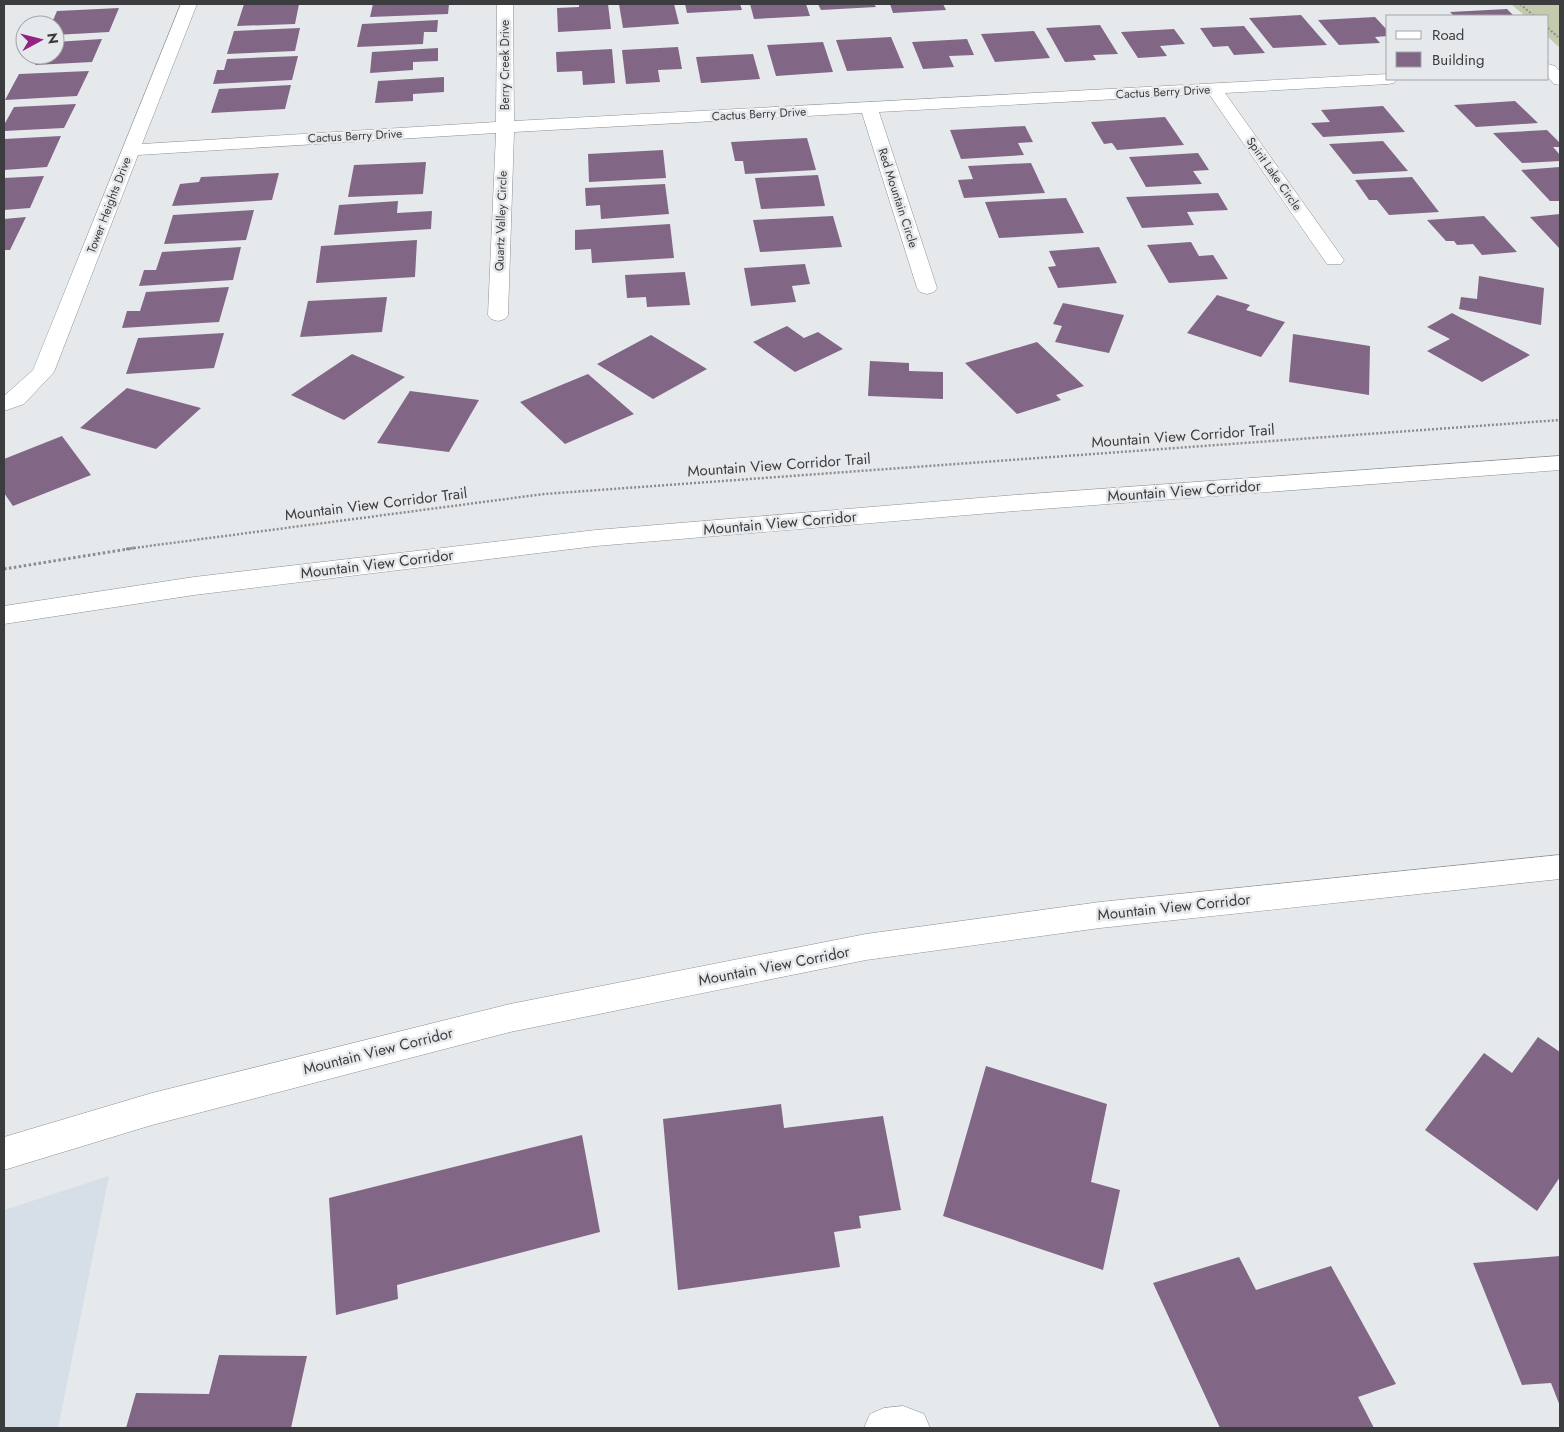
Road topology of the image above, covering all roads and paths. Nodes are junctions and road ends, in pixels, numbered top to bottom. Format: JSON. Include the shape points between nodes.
{"nodes":[{"id":1,"x":189,"y":4,"type":"edge"},
{"id":2,"x":505,"y":4,"type":"edge"},
{"id":3,"x":1520,"y":4,"type":"edge"},
{"id":4,"x":1533,"y":15,"type":"edge"},
{"id":5,"x":1549,"y":29,"type":"edge"},
{"id":6,"x":1560,"y":39,"type":"edge"},
{"id":7,"x":1386,"y":79,"type":"edge"},
{"id":8,"x":1214,"y":89,"type":"junction"},
{"id":9,"x":869,"y":108,"type":"junction"},
{"id":10,"x":505,"y":127,"type":"junction"},
{"id":11,"x":130,"y":150,"type":"junction"},
{"id":12,"x":1334,"y":260,"type":"dead end"},
{"id":13,"x":927,"y":288,"type":"dead end"},
{"id":14,"x":498,"y":315,"type":"dead end"},
{"id":15,"x":10,"y":401,"type":"edge"},
{"id":16,"x":1560,"y":420,"type":"edge"},
{"id":17,"x":1560,"y":463,"type":"edge"},
{"id":18,"x":4,"y":569,"type":"edge"},
{"id":19,"x":4,"y":615,"type":"edge"},
{"id":20,"x":1560,"y":868,"type":"edge"},
{"id":21,"x":4,"y":1154,"type":"edge"}],
"edges":[{"from":1,"to":11,"type":"main road","name":"Tower Heights Drive"},
{"from":2,"to":10,"type":"main road","name":"Berry Creek Drive"},
{"from":3,"to":4,"type":"path"},
{"from":5,"to":6,"type":"path"},
{"from":7,"to":8,"type":"main road","name":"Cactus Berry Drive"},
{"from":8,"to":9,"type":"main road","name":"Cactus Berry Drive"},
{"from":8,"to":12,"type":"main road","name":"Spirit Lake Circle"},
{"from":9,"to":10,"type":"main road","name":"Cactus Berry Drive"},
{"from":9,"to":13,"type":"main road","name":"Red Mountain Circle"},
{"from":10,"to":11,"type":"main road","name":"Cactus Berry Drive"},
{"from":10,"to":14,"type":"main road","name":"Quartz Valley Circle"},
{"from":11,"to":15,"type":"main road","name":"Tower Heights Drive","via":[[43,372]]},
{"from":16,"to":18,"type":"path","name":"Mountain View Corridor Trail","via":[[544,494],[143,546]]},
{"from":17,"to":19,"type":"main road","name":"Mountain View Corridor","via":[[596,538],[194,586]]},
{"from":20,"to":21,"type":"main road","name":"Mountain View Corridor","via":[[1100,915],[866,948],[510,1018],[152,1109]]}]}
